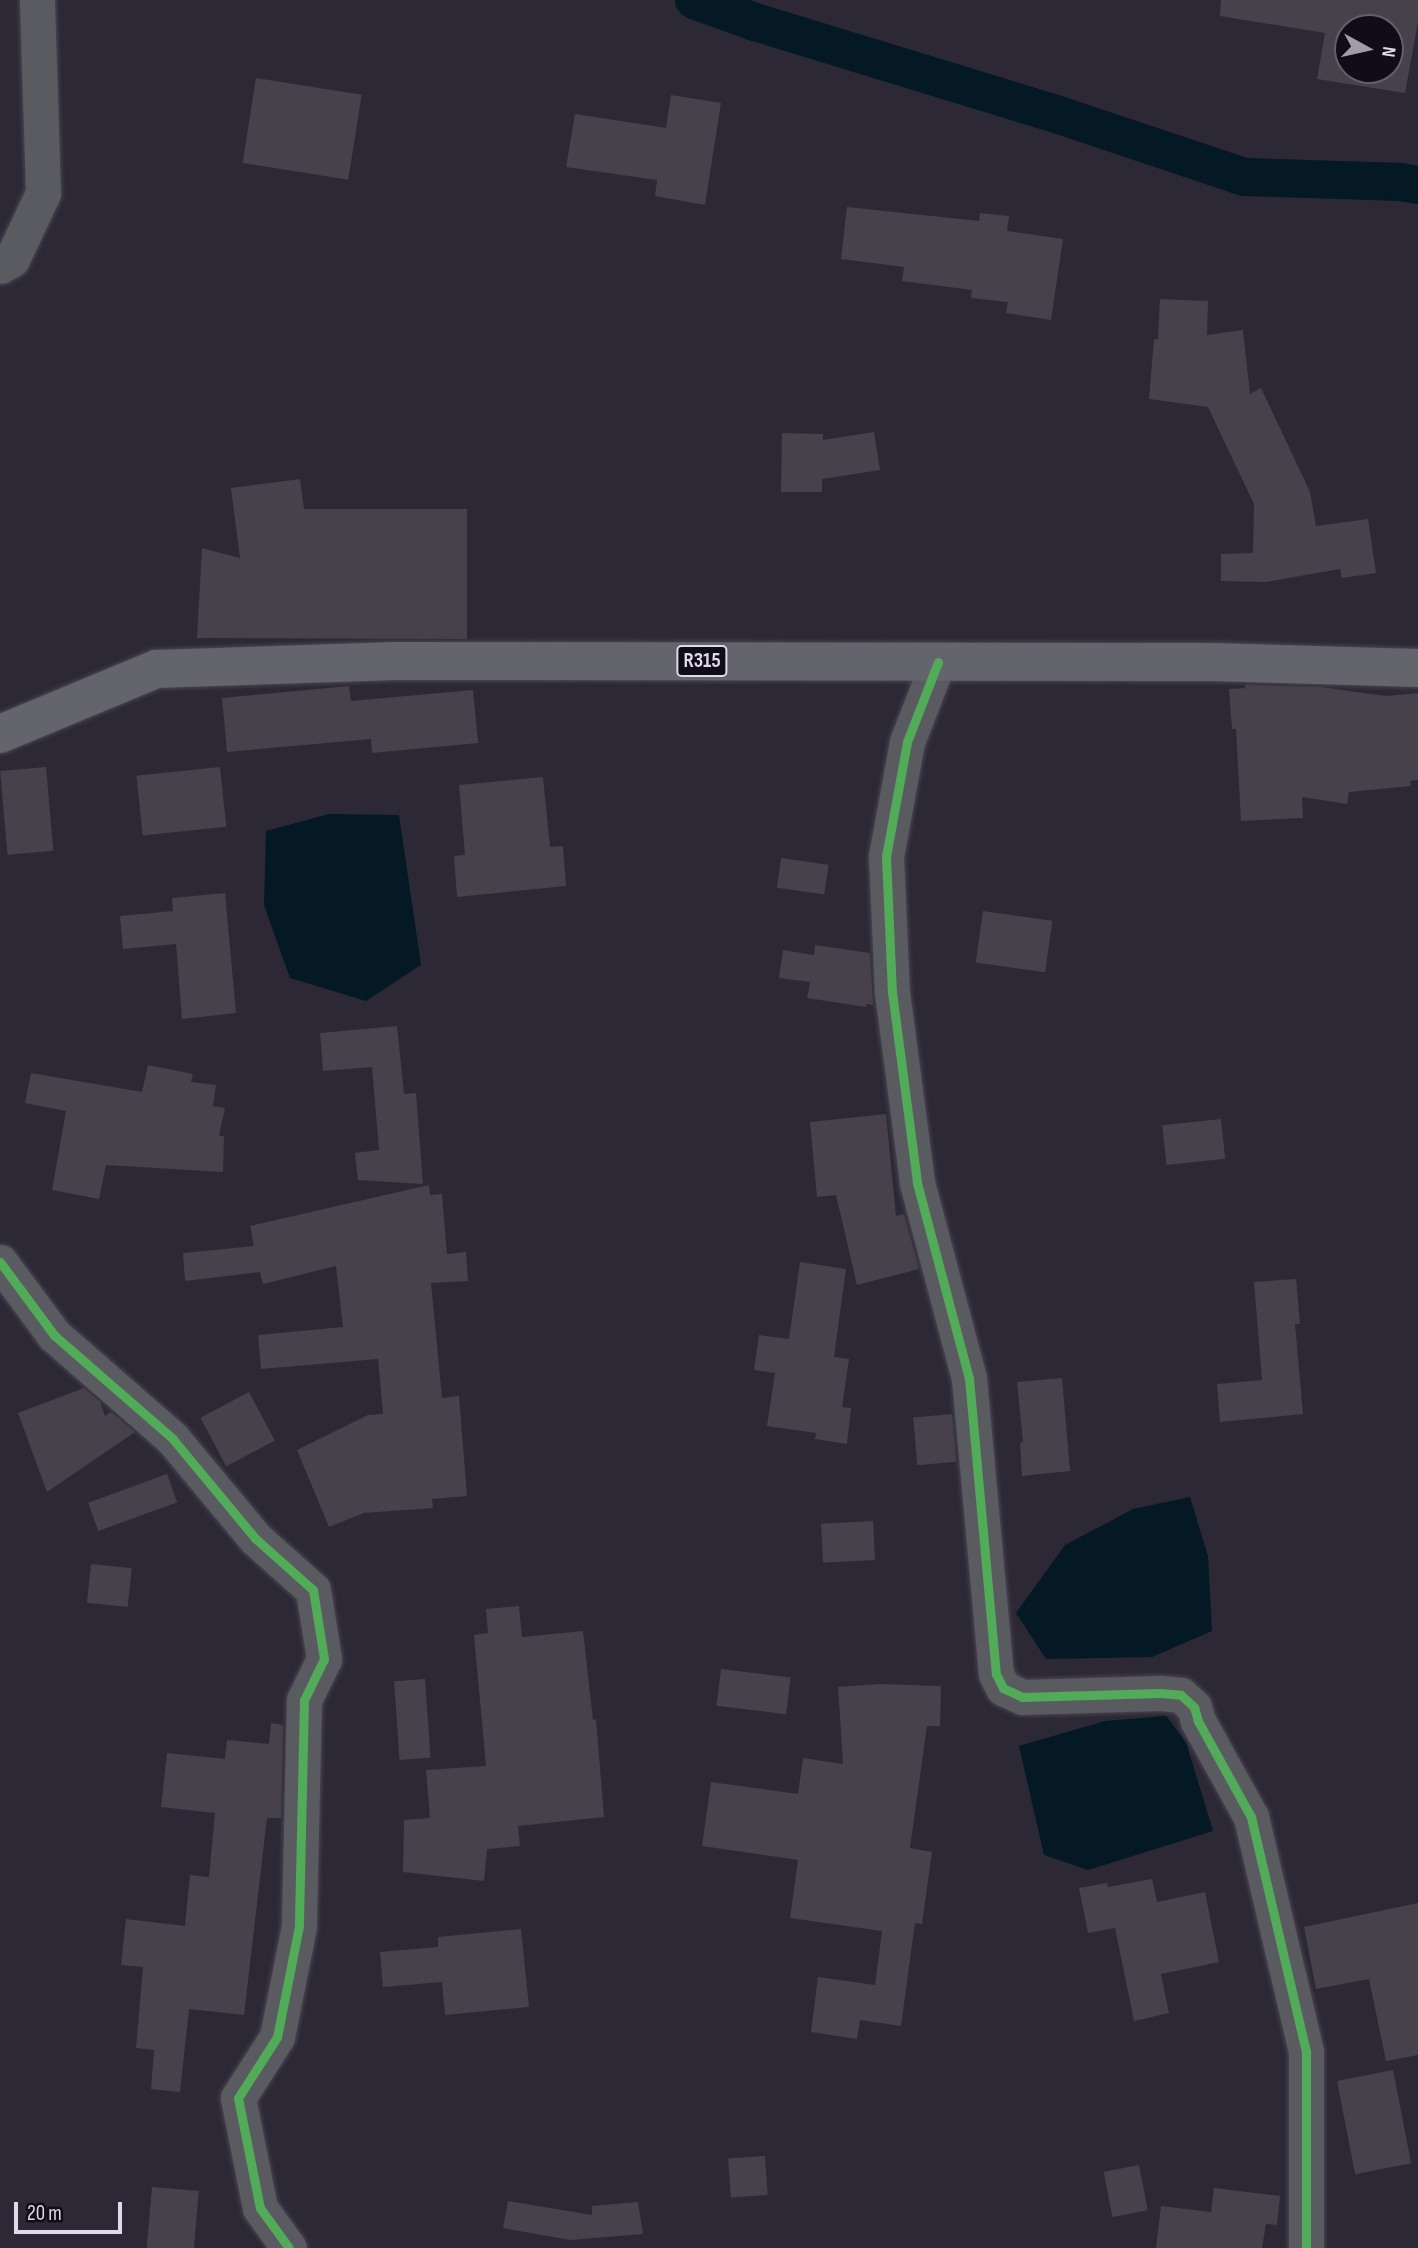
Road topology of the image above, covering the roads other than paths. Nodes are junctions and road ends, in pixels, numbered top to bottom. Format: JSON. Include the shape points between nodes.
{"nodes":[{"id":1,"x":37,"y":0,"type":"edge"},
{"id":2,"x":0,"y":265,"type":"edge"},
{"id":3,"x":937,"y":662,"type":"junction"},
{"id":4,"x":1418,"y":668,"type":"edge"},
{"id":5,"x":0,"y":734,"type":"edge"},
{"id":6,"x":0,"y":1262,"type":"edge"},
{"id":7,"x":289,"y":2248,"type":"edge"},
{"id":8,"x":1306,"y":2248,"type":"edge"}],
"edges":[{"from":1,"to":2,"type":"street","via":[[43,193],[12,259]]},
{"from":3,"to":4,"type":"main road","number":"R315"},
{"from":3,"to":5,"type":"main road","number":"R315","via":[[395,661],[156,669]]},
{"from":3,"to":8,"type":"street","via":[[907,742],[886,856],[892,992],[917,1183],[969,1378],[996,1674],[1003,1688],[1022,1698],[1171,1694],[1181,1695],[1194,1707],[1251,1817],[1306,2052]]},
{"from":6,"to":7,"type":"street","via":[[54,1335],[172,1438],[256,1539],[313,1590],[324,1659],[303,1700],[299,1926],[277,2037],[238,2098],[260,2208]]}]}
